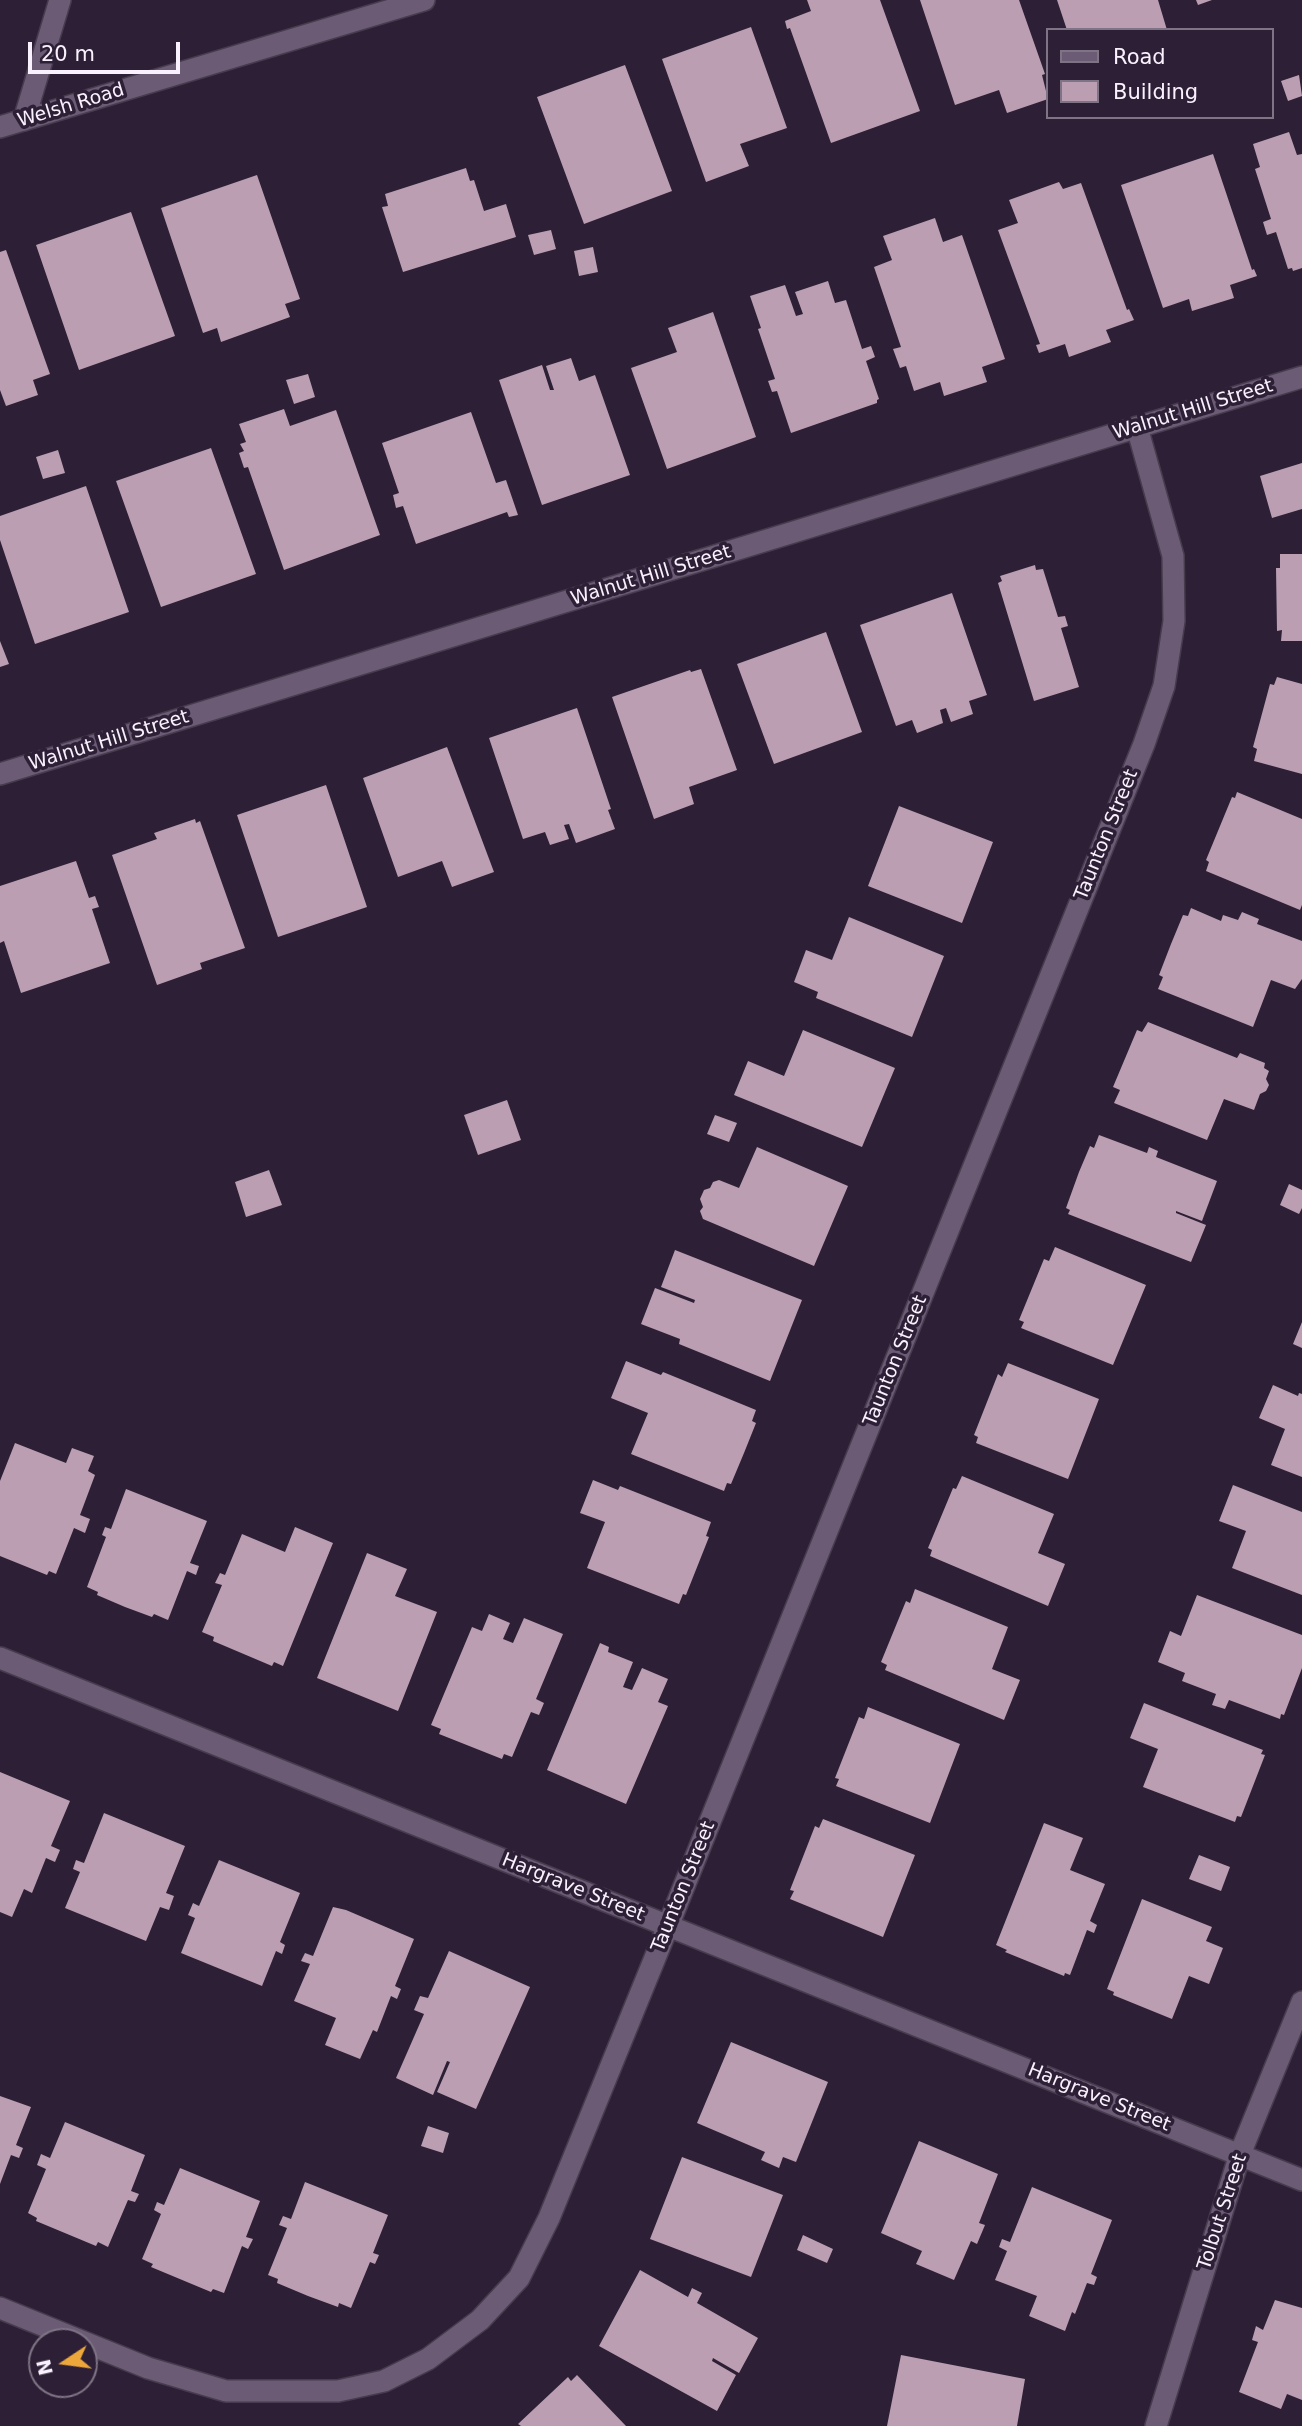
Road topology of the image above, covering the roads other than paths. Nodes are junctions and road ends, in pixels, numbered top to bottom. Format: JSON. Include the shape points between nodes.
{"nodes":[{"id":1,"x":60,"y":0,"type":"edge"},
{"id":2,"x":424,"y":0,"type":"edge"},
{"id":3,"x":24,"y":120,"type":"junction"},
{"id":4,"x":0,"y":127,"type":"edge"},
{"id":5,"x":1302,"y":377,"type":"edge"},
{"id":6,"x":1137,"y":428,"type":"junction"},
{"id":7,"x":0,"y":774,"type":"edge"},
{"id":8,"x":0,"y":1658,"type":"edge"},
{"id":9,"x":668,"y":1926,"type":"junction"},
{"id":10,"x":1302,"y":2002,"type":"edge"},
{"id":11,"x":1240,"y":2154,"type":"junction"},
{"id":12,"x":1302,"y":2180,"type":"edge"},
{"id":13,"x":0,"y":2308,"type":"edge"},
{"id":14,"x":1156,"y":2426,"type":"edge"}],
"edges":[{"from":1,"to":3,"type":"street"},
{"from":2,"to":3,"type":"street","name":"Welsh Road"},
{"from":3,"to":4,"type":"street","name":"Welsh Road"},
{"from":5,"to":6,"type":"street","name":"Walnut Hill Street"},
{"from":6,"to":7,"type":"street","name":"Walnut Hill Street"},
{"from":6,"to":9,"type":"street","name":"Taunton Street","via":[[1173,556],[1174,621],[1164,686]]},
{"from":8,"to":9,"type":"street","name":"Hargrave Street"},
{"from":9,"to":11,"type":"street","name":"Hargrave Street"},
{"from":9,"to":13,"type":"street","name":"Taunton Street","via":[[519,2278],[480,2320],[428,2359],[384,2381],[338,2391],[226,2391],[148,2368]]},
{"from":10,"to":11,"type":"street","name":"Tolbut Street"},
{"from":11,"to":12,"type":"street","name":"Hargrave Street"},
{"from":11,"to":14,"type":"street","name":"Tolbut Street"}]}
